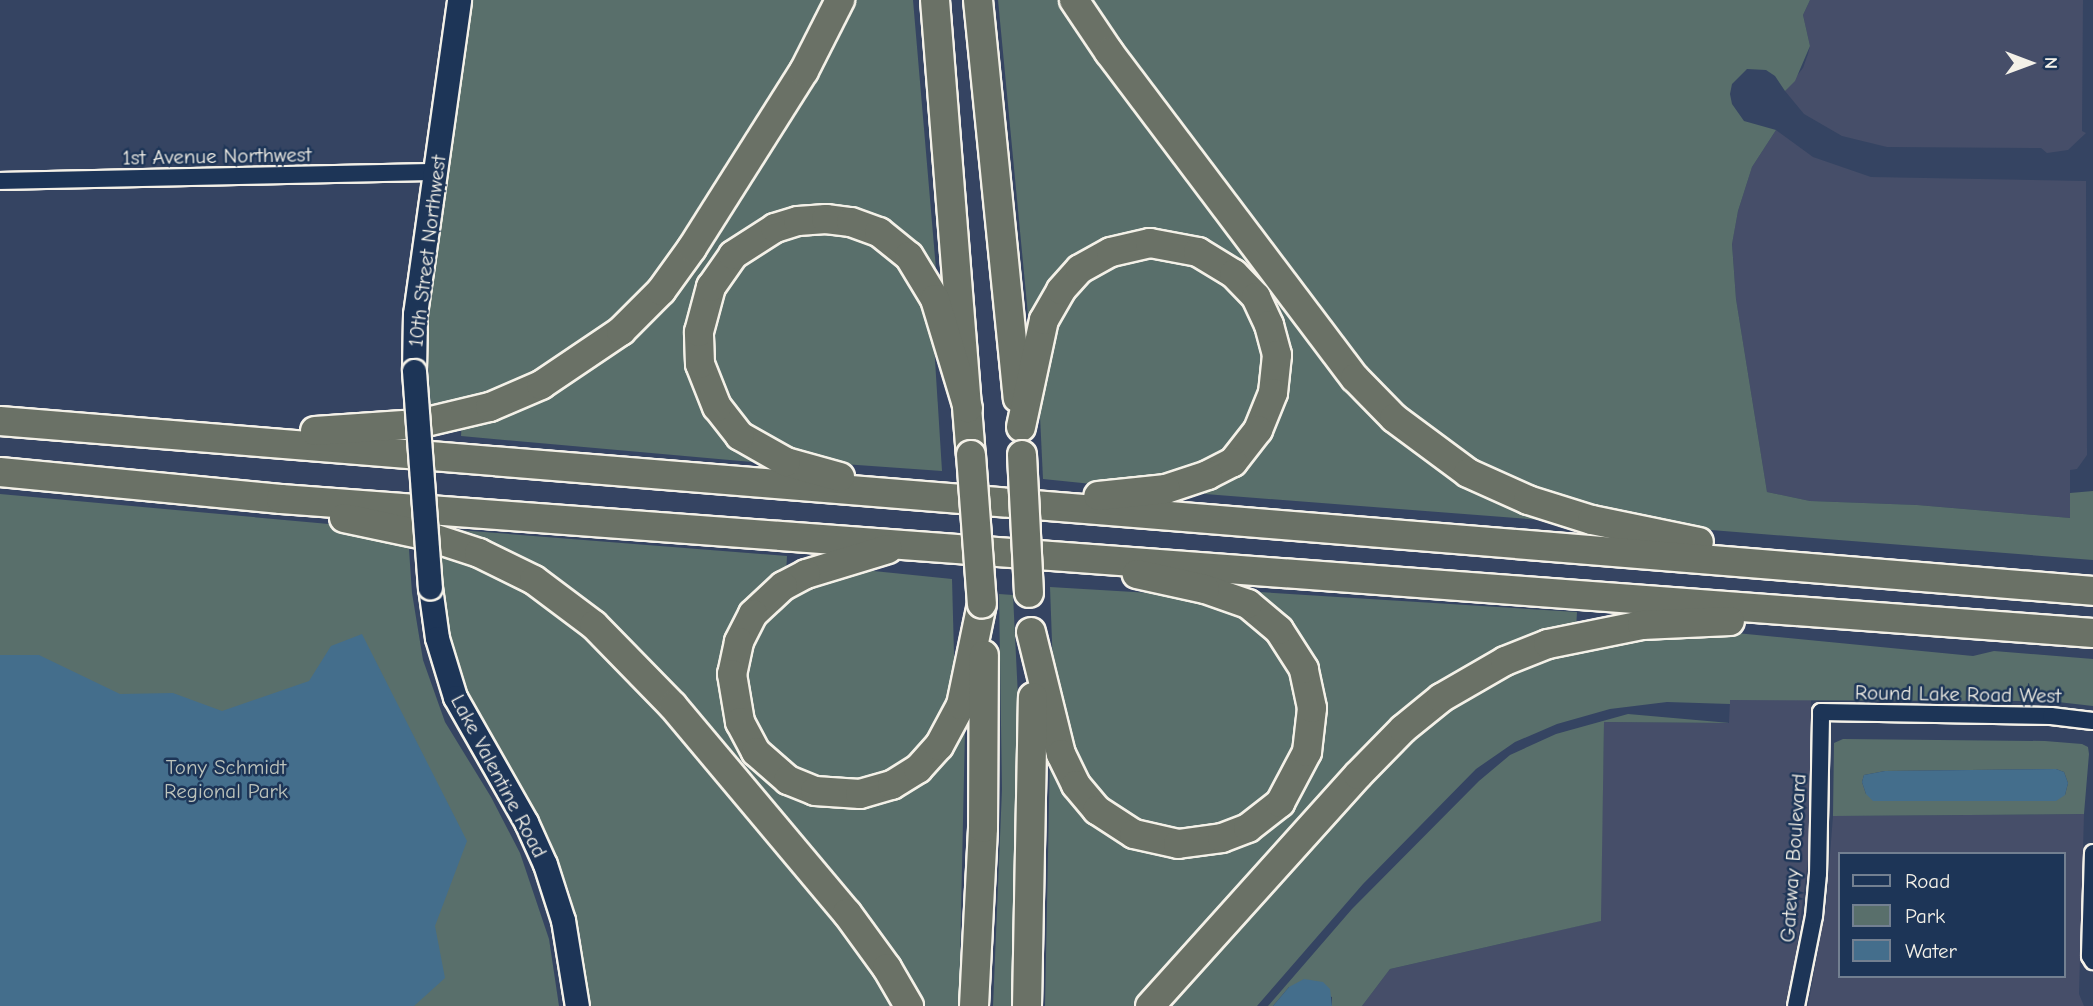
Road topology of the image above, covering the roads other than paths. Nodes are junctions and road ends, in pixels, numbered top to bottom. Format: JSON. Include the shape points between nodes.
{"nodes":[{"id":1,"x":459,"y":0,"type":"edge"},
{"id":2,"x":841,"y":0,"type":"edge"},
{"id":3,"x":935,"y":0,"type":"edge"},
{"id":4,"x":978,"y":0,"type":"edge"},
{"id":5,"x":1074,"y":0,"type":"edge"},
{"id":6,"x":435,"y":172,"type":"junction"},
{"id":7,"x":0,"y":181,"type":"edge"},
{"id":8,"x":968,"y":408,"type":"junction"},
{"id":9,"x":0,"y":421,"type":"edge"},
{"id":10,"x":102,"y":427,"type":"junction"},
{"id":11,"x":1021,"y":427,"type":"junction"},
{"id":12,"x":0,"y":472,"type":"edge"},
{"id":13,"x":949,"y":498,"type":"junction"},
{"id":14,"x":281,"y":499,"type":"junction"},
{"id":15,"x":1004,"y":503,"type":"junction"},
{"id":16,"x":903,"y":544,"type":"junction"},
{"id":17,"x":1073,"y":557,"type":"junction"},
{"id":18,"x":1965,"y":581,"type":"junction"},
{"id":19,"x":430,"y":587,"type":"joint"},
{"id":20,"x":2093,"y":591,"type":"edge"},
{"id":21,"x":982,"y":604,"type":"junction"},
{"id":22,"x":1031,"y":632,"type":"junction"},
{"id":23,"x":2083,"y":632,"type":"edge"},
{"id":24,"x":1821,"y":712,"type":"joint"},
{"id":25,"x":2093,"y":721,"type":"edge"},
{"id":26,"x":2093,"y":853,"type":"edge"},
{"id":27,"x":2093,"y":961,"type":"edge"},
{"id":28,"x":577,"y":1006,"type":"edge"},
{"id":29,"x":909,"y":1006,"type":"edge"},
{"id":30,"x":974,"y":1006,"type":"edge"},
{"id":31,"x":1027,"y":1006,"type":"edge"},
{"id":32,"x":1150,"y":1006,"type":"edge"},
{"id":33,"x":1796,"y":1006,"type":"edge"}],
"edges":[{"from":1,"to":6,"type":"street","name":"10th Street Northwest"},
{"from":2,"to":10,"type":"highway","via":[[804,71],[661,291],[621,331],[541,385],[470,413],[384,428]]},
{"from":3,"to":8,"type":"highway"},
{"from":4,"to":11,"type":"highway"},
{"from":5,"to":18,"type":"highway","via":[[1355,378],[1394,418],[1468,472],[1545,506],[1635,530]]},
{"from":6,"to":7,"type":"street","name":"1st Avenue Northwest"},
{"from":6,"to":19,"type":"street","name":"10th Street Northwest","bridge":true,"via":[[415,314],[414,371]]},
{"from":8,"to":13,"type":"highway","via":[[930,289],[909,256],[872,229],[826,219],[775,228],[733,255],[711,287],[700,323],[700,363],[717,407],[740,436],[807,468]]},
{"from":8,"to":21,"type":"highway","bridge":true},
{"from":9,"to":10,"type":"highway"},
{"from":10,"to":13,"type":"highway"},
{"from":11,"to":15,"type":"highway","via":[[1039,335],[1051,305],[1070,278],[1111,252],[1150,243],[1198,252],[1223,265],[1256,297],[1277,355],[1273,393],[1258,430],[1233,462],[1166,489]]},
{"from":11,"to":22,"type":"highway","bridge":true},
{"from":12,"to":14,"type":"highway"},
{"from":13,"to":15,"type":"highway"},
{"from":14,"to":16,"type":"highway"},
{"from":14,"to":29,"type":"highway","via":[[479,553],[534,580],[573,607],[630,659],[746,791],[867,938]]},
{"from":15,"to":18,"type":"highway"},
{"from":16,"to":17,"type":"highway"},
{"from":16,"to":21,"type":"highway","via":[[795,579],[769,596],[745,628],[734,657],[736,706],[751,744],[777,772],[802,787],[844,795],[892,785],[918,769],[939,746],[961,705]]},
{"from":17,"to":22,"type":"highway","via":[[1234,598],[1279,630],[1304,669],[1312,708],[1307,752],[1288,792],[1258,821],[1222,838],[1178,844],[1123,829],[1088,800],[1068,772]]},
{"from":17,"to":23,"type":"highway"},
{"from":18,"to":20,"type":"highway"},
{"from":19,"to":28,"type":"street","name":"Lake Valentine Road","via":[[437,638],[455,697],[545,864],[563,920]]},
{"from":21,"to":30,"type":"highway","via":[[983,828]]},
{"from":22,"to":31,"type":"highway","via":[[1034,732]]},
{"from":23,"to":32,"type":"highway","via":[[1711,621],[1598,632],[1532,650],[1466,682],[1403,729]]},
{"from":24,"to":25,"type":"street","name":"Round Lake Road West","via":[[2051,716]]},
{"from":24,"to":33,"type":"street","name":"Gateway Boulevard","via":[[1818,874]]},
{"from":26,"to":27,"type":"street"}]}
